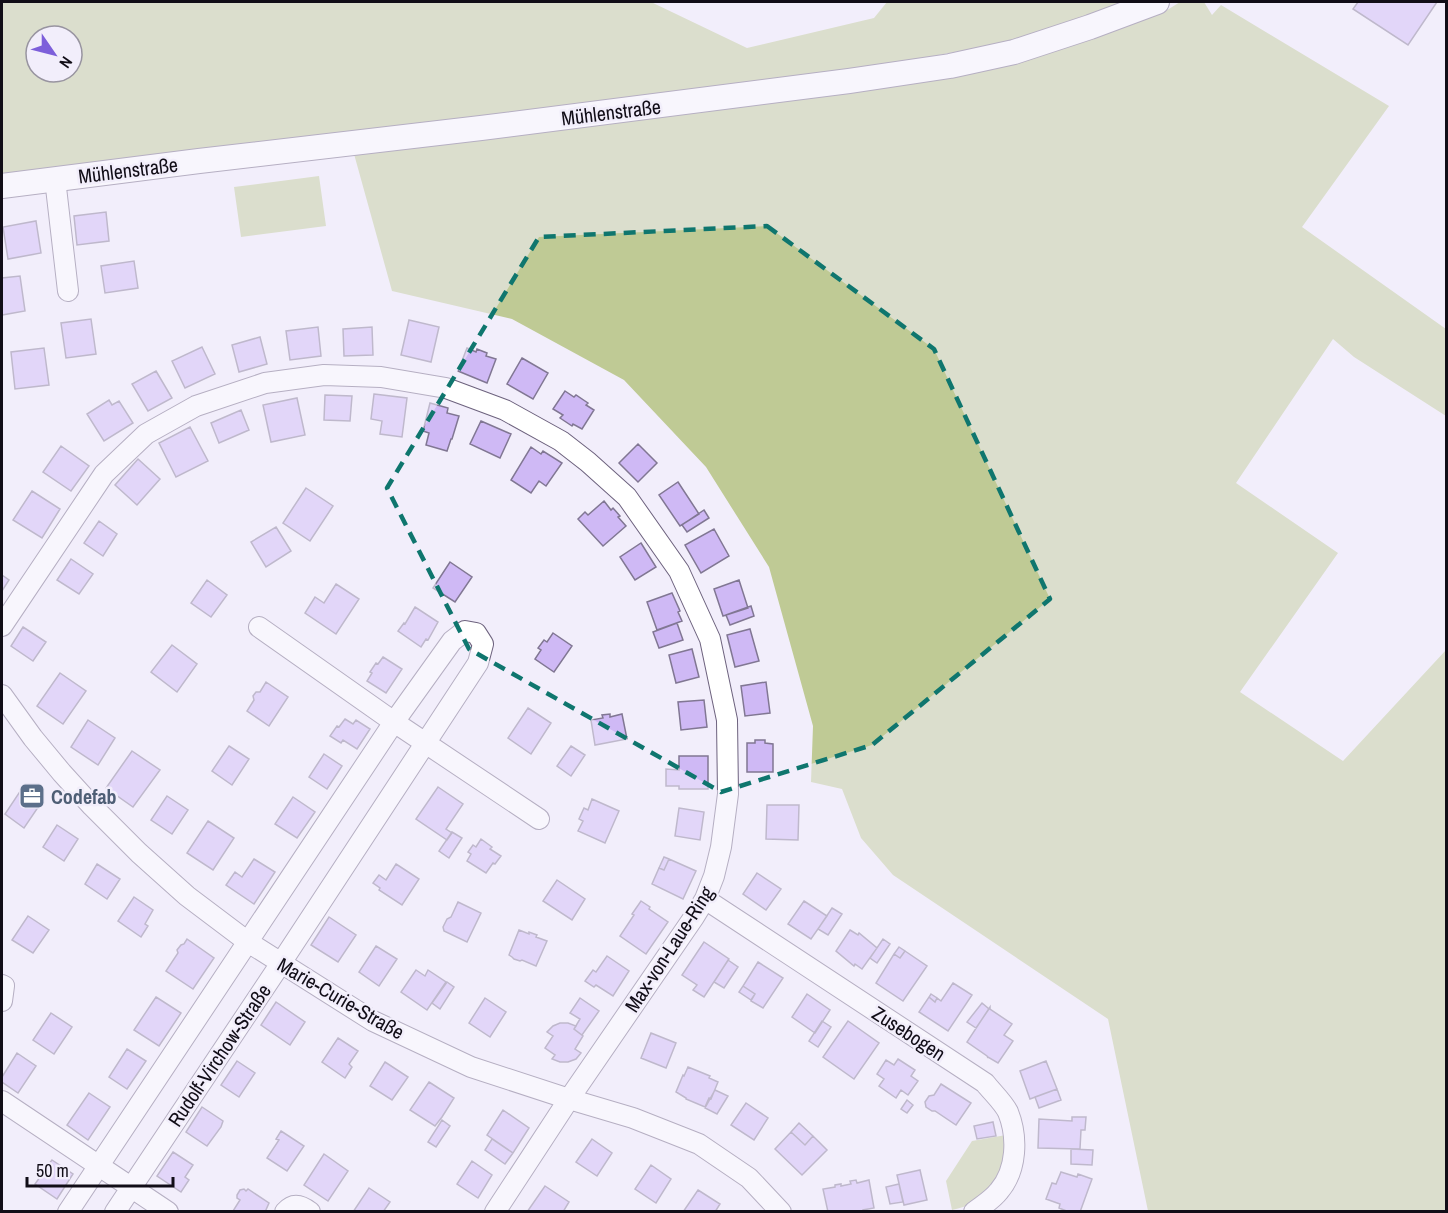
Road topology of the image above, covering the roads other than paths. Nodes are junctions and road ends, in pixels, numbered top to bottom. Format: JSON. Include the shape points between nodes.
{"nodes":[{"id":1,"x":1157,"y":2,"type":"edge"},
{"id":2,"x":55,"y":179,"type":"junction"},
{"id":3,"x":2,"y":186,"type":"edge"},
{"id":4,"x":68,"y":291,"type":"dead end"},
{"id":5,"x":2,"y":626,"type":"edge"},
{"id":6,"x":259,"y":627,"type":"dead end"},
{"id":7,"x":2,"y":695,"type":"edge"},
{"id":8,"x":394,"y":722,"type":"junction"},
{"id":9,"x":426,"y":743,"type":"junction"},
{"id":10,"x":539,"y":819,"type":"dead end"},
{"id":11,"x":705,"y":899,"type":"junction"},
{"id":12,"x":248,"y":942,"type":"junction"},
{"id":13,"x":281,"y":963,"type":"junction"},
{"id":14,"x":2,"y":985,"type":"edge"},
{"id":15,"x":2,"y":1001,"type":"edge"},
{"id":16,"x":569,"y":1099,"type":"junction"},
{"id":17,"x":2,"y":1101,"type":"edge"},
{"id":18,"x":98,"y":1165,"type":"junction"},
{"id":19,"x":131,"y":1187,"type":"junction"},
{"id":20,"x":68,"y":1212,"type":"edge"},
{"id":21,"x":115,"y":1212,"type":"edge"},
{"id":22,"x":168,"y":1212,"type":"edge"},
{"id":23,"x":285,"y":1212,"type":"edge"},
{"id":24,"x":310,"y":1212,"type":"edge"},
{"id":25,"x":495,"y":1212,"type":"edge"},
{"id":26,"x":781,"y":1212,"type":"edge"},
{"id":27,"x":974,"y":1212,"type":"edge"}],
"edges":[{"from":1,"to":2,"type":"street","name":"Mühlenstraße","via":[[1014,52],[950,66],[492,127]]},
{"from":2,"to":3,"type":"street","name":"Mühlenstraße"},
{"from":2,"to":4,"type":"street","name":"Mühlenstraße"},
{"from":5,"to":11,"type":"street","name":"Max-von-Laue-Ring","via":[[104,474],[146,434],[196,406],[265,383],[324,375],[381,378],[446,388],[505,410],[561,441],[627,497],[679,571],[710,639],[727,720],[728,794],[721,847]]},
{"from":6,"to":8,"type":"street"},
{"from":7,"to":12,"type":"street","name":"Marie-Curie-Straße","via":[[62,773],[138,853]]},
{"from":8,"to":9,"type":"street"},
{"from":8,"to":9,"type":"street","name":"Rudolf-Virchow-Straße","via":[[452,641],[465,631],[476,633],[483,644],[478,663]]},
{"from":8,"to":12,"type":"street","name":"Rudolf-Virchow-Straße"},
{"from":9,"to":10,"type":"street"},
{"from":9,"to":13,"type":"street","name":"Rudolf-Virchow-Straße"},
{"from":11,"to":16,"type":"street","name":"Max-von-Laue-Ring"},
{"from":11,"to":27,"type":"street","name":"Zusebogen","via":[[985,1083],[1007,1111],[1014,1130],[1014,1147],[1004,1185]]},
{"from":12,"to":13,"type":"street","name":"Marie-Curie-Straße"},
{"from":12,"to":18,"type":"street","name":"Rudolf-Virchow-Straße"},
{"from":13,"to":16,"type":"street","name":"Marie-Curie-Straße","via":[[373,1021],[471,1067]]},
{"from":13,"to":19,"type":"street","name":"Rudolf-Virchow-Straße"},
{"from":14,"to":15,"type":"street"},
{"from":16,"to":25,"type":"street","name":"Max-von-Laue-Ring"},
{"from":16,"to":26,"type":"street","name":"Marie-Curie-Straße","via":[[699,1144],[749,1178]]},
{"from":17,"to":18,"type":"street"},
{"from":18,"to":19,"type":"street"},
{"from":18,"to":20,"type":"street","name":"Rudolf-Virchow-Straße"},
{"from":19,"to":21,"type":"street","name":"Rudolf-Virchow-Straße"},
{"from":19,"to":22,"type":"street"},
{"from":23,"to":24,"type":"street","via":[[301,1205]]}]}
